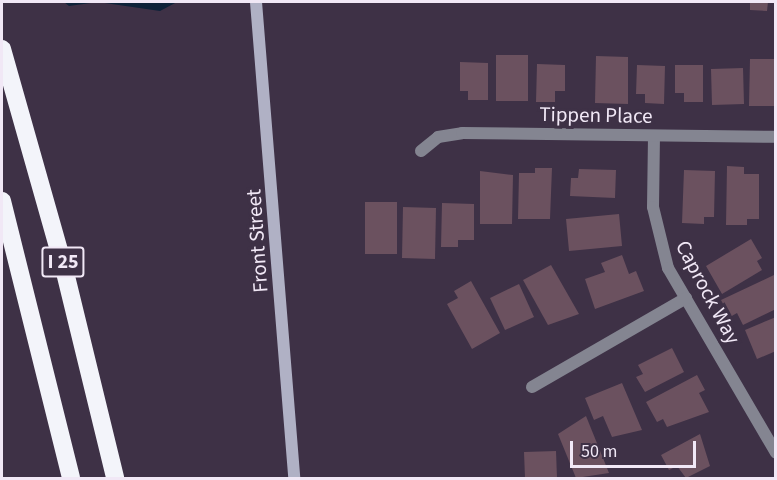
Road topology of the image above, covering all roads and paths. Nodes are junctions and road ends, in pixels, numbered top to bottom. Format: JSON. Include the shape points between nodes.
{"nodes":[{"id":1,"x":256,"y":2,"type":"edge"},
{"id":2,"x":2,"y":49,"type":"edge"},
{"id":3,"x":654,"y":136,"type":"junction"},
{"id":4,"x":776,"y":137,"type":"edge"},
{"id":5,"x":421,"y":151,"type":"dead end"},
{"id":6,"x":2,"y":201,"type":"edge"},
{"id":7,"x":686,"y":298,"type":"junction"},
{"id":8,"x":532,"y":387,"type":"dead end"},
{"id":9,"x":776,"y":453,"type":"edge"},
{"id":10,"x":71,"y":478,"type":"edge"},
{"id":11,"x":115,"y":478,"type":"edge"},
{"id":12,"x":294,"y":478,"type":"edge"}],
"edges":[{"from":1,"to":12,"type":"main road","name":"Front Street"},
{"from":2,"to":11,"type":"highway","number":"I 25","via":[[63,264]]},
{"from":3,"to":4,"type":"street","name":"Tippen Place"},
{"from":3,"to":5,"type":"street","name":"Tippen Place","via":[[462,133],[438,137]]},
{"from":3,"to":7,"type":"street","name":"Caprock Way","via":[[654,222],[668,268]]},
{"from":6,"to":10,"type":"highway","number":"I 25"},
{"from":7,"to":8,"type":"street"},
{"from":7,"to":9,"type":"street","name":"Caprock Way"}]}
